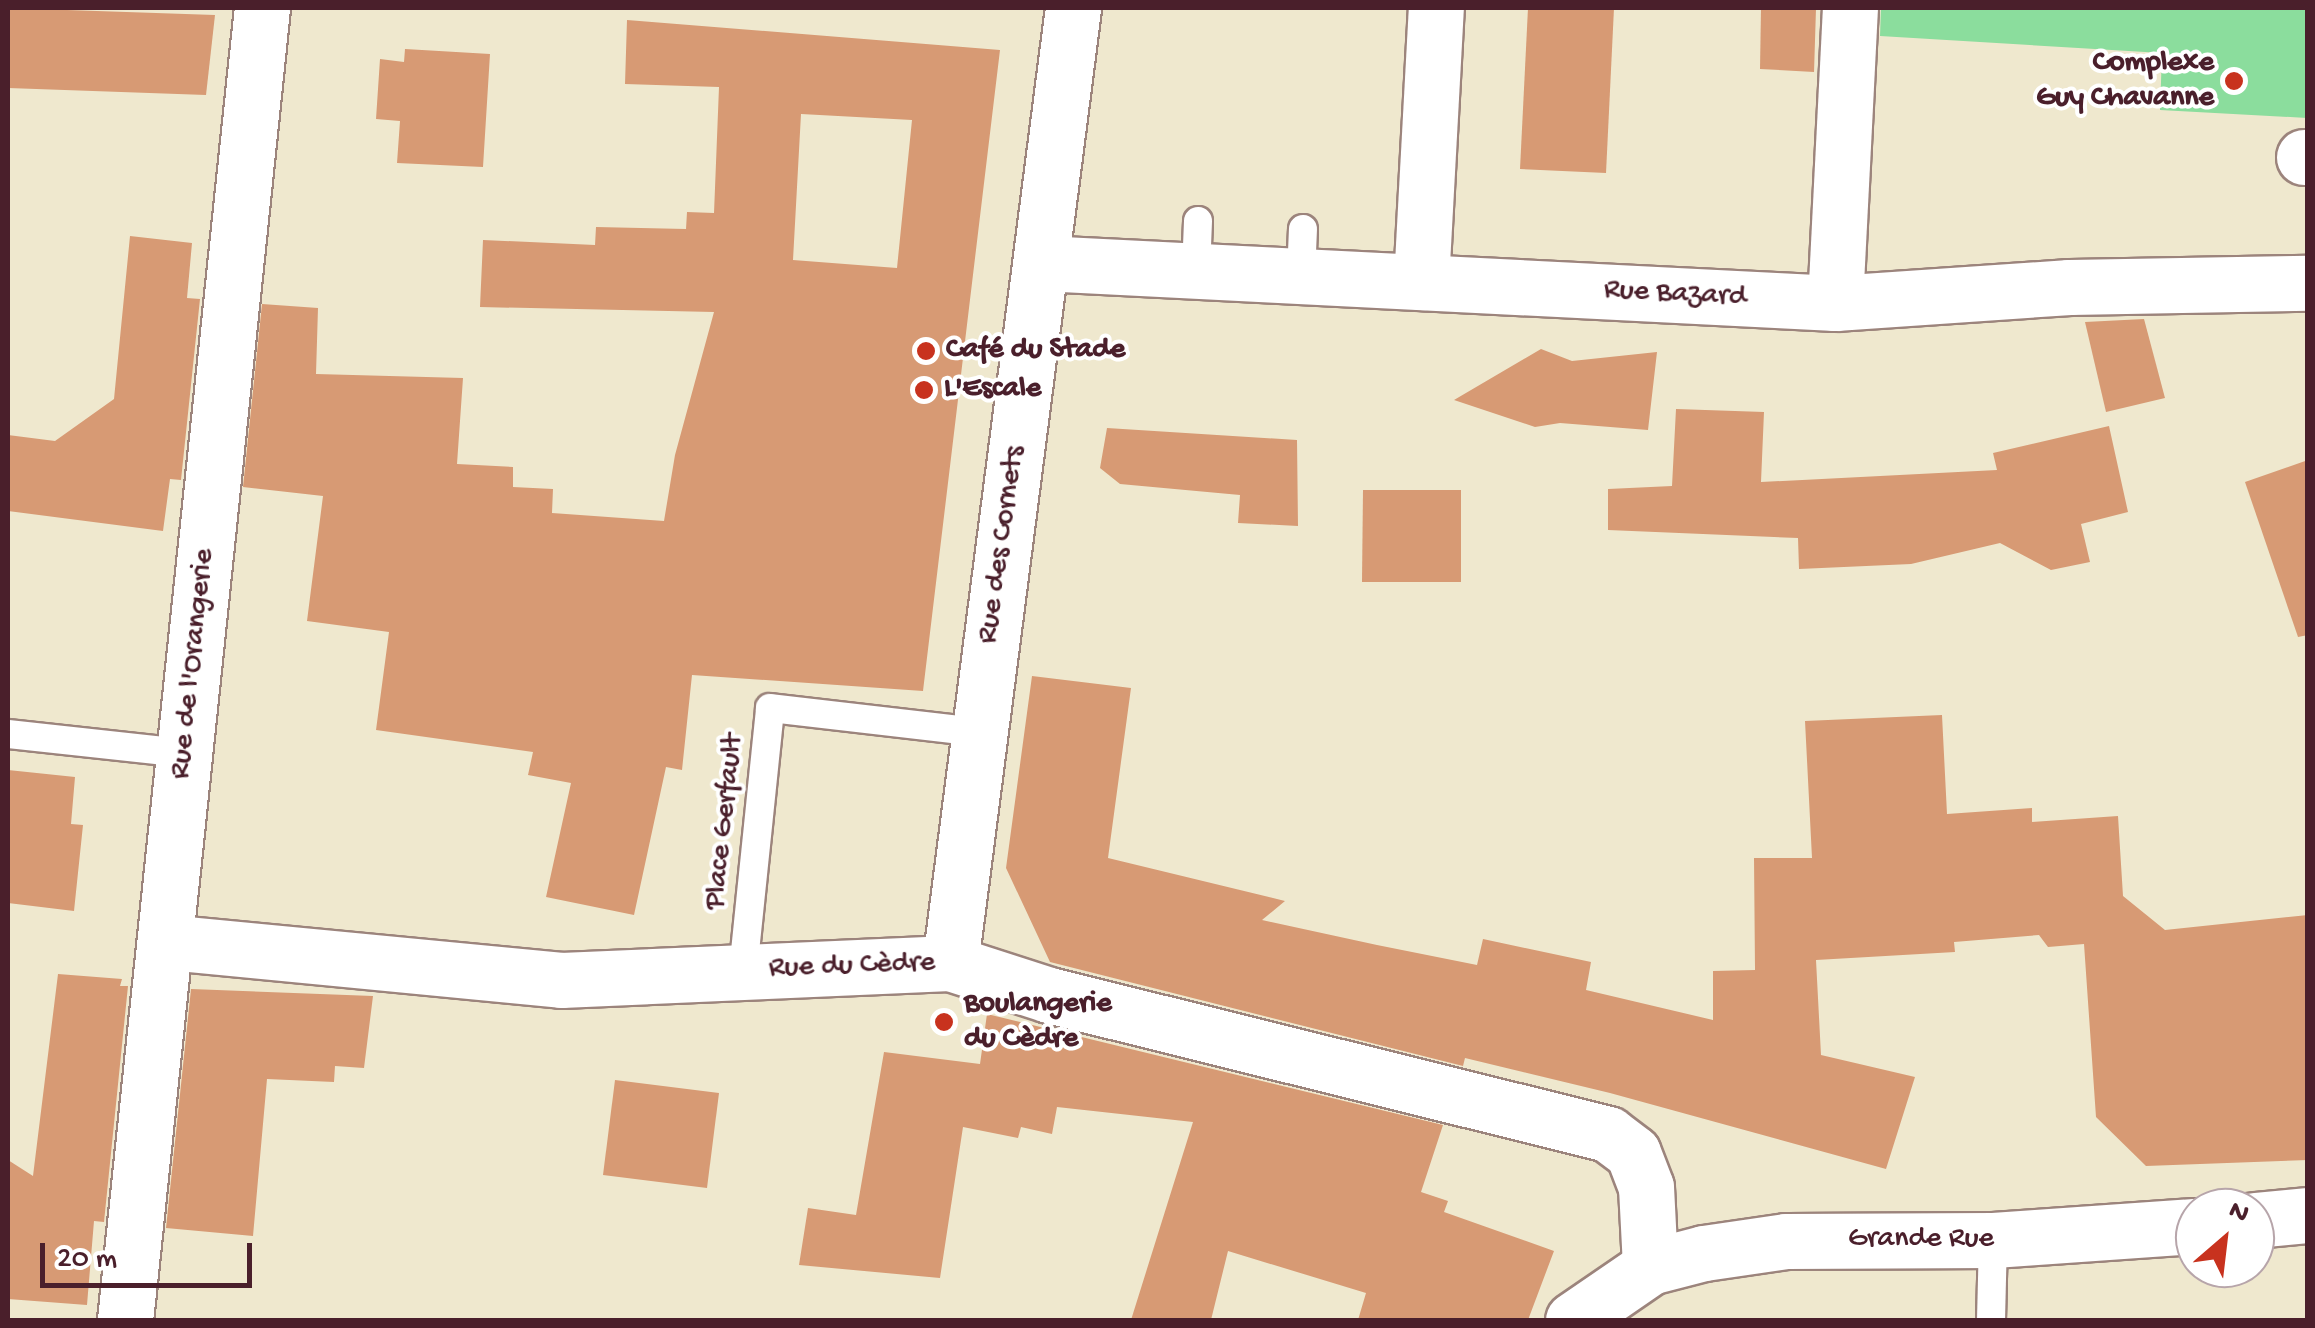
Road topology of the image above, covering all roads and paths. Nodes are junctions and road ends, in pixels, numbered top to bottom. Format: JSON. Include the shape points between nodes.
{"nodes":[{"id":1,"x":262,"y":8,"type":"edge"},
{"id":2,"x":1073,"y":8,"type":"edge"},
{"id":3,"x":1436,"y":8,"type":"edge"},
{"id":4,"x":1850,"y":8,"type":"edge"},
{"id":5,"x":1042,"y":263,"type":"junction"},
{"id":6,"x":1421,"y":282,"type":"junction"},
{"id":7,"x":2308,"y":283,"type":"edge"},
{"id":8,"x":1834,"y":303,"type":"junction"},
{"id":9,"x":978,"y":732,"type":"junction"},
{"id":10,"x":8,"y":734,"type":"edge"},
{"id":11,"x":184,"y":753,"type":"junction"},
{"id":12,"x":167,"y":942,"type":"junction"},
{"id":13,"x":950,"y":963,"type":"junction"},
{"id":14,"x":743,"y":971,"type":"junction"},
{"id":15,"x":2308,"y":1215,"type":"edge"},
{"id":16,"x":2275,"y":1218,"type":"edge"},
{"id":17,"x":2175,"y":1227,"type":"edge"},
{"id":18,"x":1993,"y":1240,"type":"junction"},
{"id":19,"x":1650,"y":1267,"type":"junction"},
{"id":20,"x":124,"y":1320,"type":"edge"},
{"id":21,"x":1573,"y":1320,"type":"edge"},
{"id":22,"x":1992,"y":1320,"type":"edge"}],
"edges":[{"from":1,"to":11,"type":"street","name":"Rue de l'Orangerie"},
{"from":2,"to":5,"type":"street","name":"Rue des Cornets"},
{"from":3,"to":6,"type":"street"},
{"from":4,"to":8,"type":"street"},
{"from":5,"to":6,"type":"street","name":"Rue Bazard","via":[[1197,246],[1302,253]]},
{"from":5,"to":9,"type":"street","name":"Rue des Cornets"},
{"from":6,"to":8,"type":"street","name":"Rue Bazard"},
{"from":7,"to":8,"type":"street","name":"Rue Bazard","via":[[2068,286]]},
{"from":9,"to":13,"type":"street","name":"Rue des Cornets"},
{"from":9,"to":14,"type":"lane","name":"Place Gerfault","via":[[770,708]]},
{"from":10,"to":11,"type":"lane"},
{"from":11,"to":12,"type":"street","name":"Rue de l'Orangerie"},
{"from":12,"to":14,"type":"street","name":"Rue du Cèdre","via":[[561,980]]},
{"from":12,"to":20,"type":"street","name":"Rue de l'Orangerie"},
{"from":13,"to":14,"type":"street","name":"Rue du Cèdre"},
{"from":13,"to":19,"type":"street","name":"Rue du Cèdre","via":[[1049,996],[1608,1134],[1632,1153],[1646,1187]]},
{"from":15,"to":16,"type":"street"},
{"from":17,"to":18,"type":"street","name":"Grande Rue"},
{"from":18,"to":19,"type":"street","name":"Grande Rue","via":[[1786,1242]]},
{"from":18,"to":22,"type":"lane"},
{"from":19,"to":21,"type":"street"}]}
